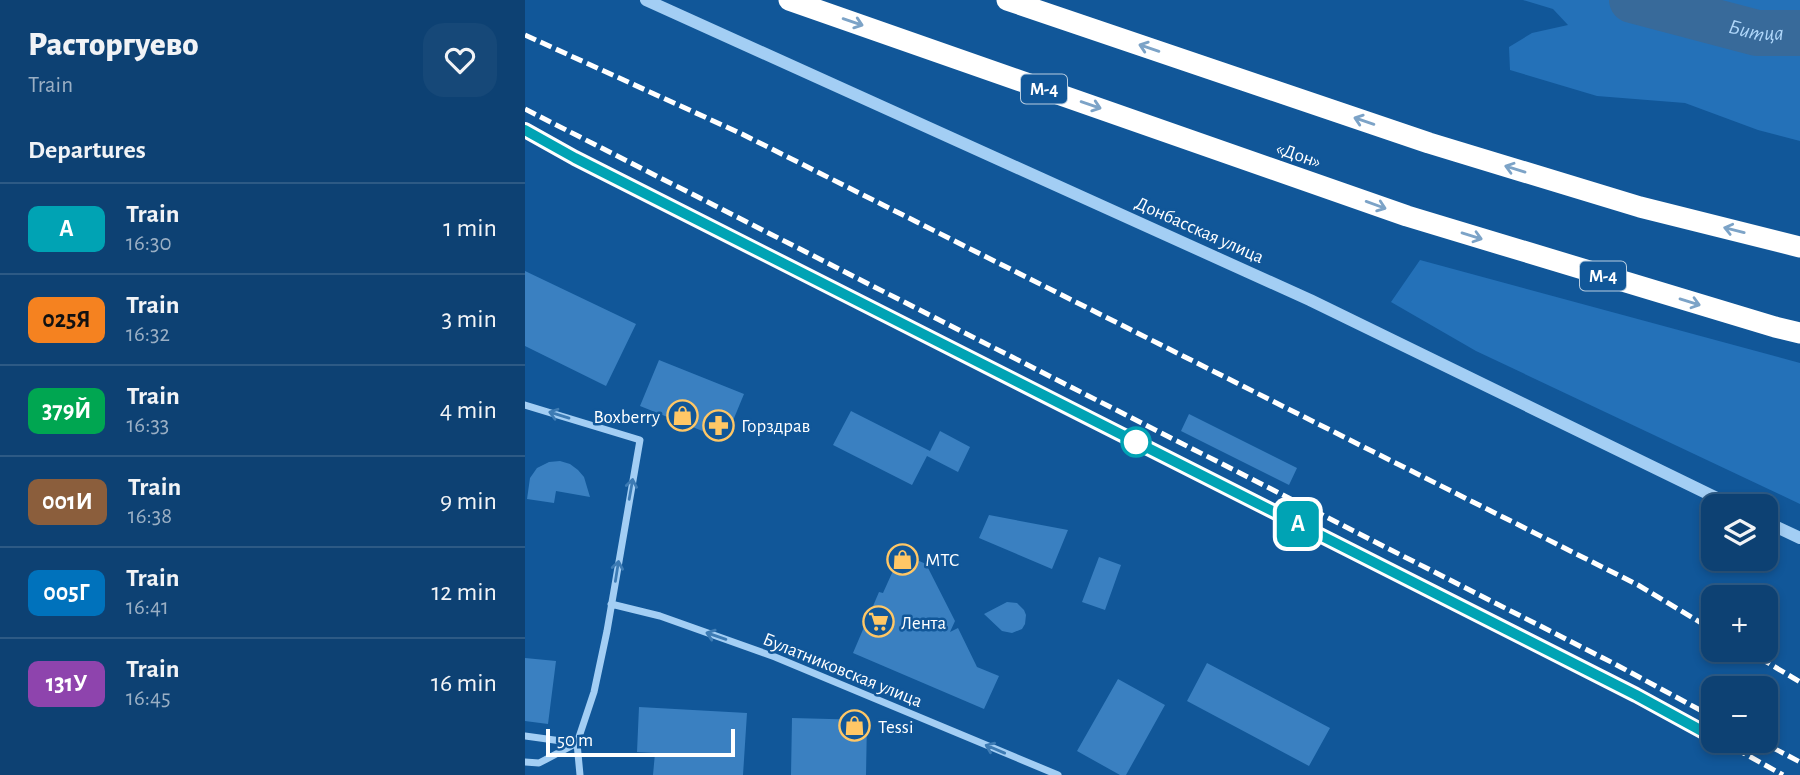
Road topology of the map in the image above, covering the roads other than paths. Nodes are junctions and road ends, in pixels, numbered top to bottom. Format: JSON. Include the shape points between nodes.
{"nodes":[{"id":1,"x":646,"y":0,"type":"edge"},
{"id":2,"x":789,"y":0,"type":"edge"},
{"id":3,"x":1007,"y":0,"type":"edge"},
{"id":4,"x":1800,"y":247,"type":"edge"},
{"id":5,"x":1800,"y":333,"type":"edge"},
{"id":6,"x":525,"y":405,"type":"edge"},
{"id":7,"x":1708,"y":494,"type":"edge"},
{"id":8,"x":1778,"y":528,"type":"edge"},
{"id":9,"x":1800,"y":538,"type":"edge"},
{"id":10,"x":611,"y":604,"type":"junction"},
{"id":11,"x":525,"y":736,"type":"edge"},
{"id":12,"x":577,"y":743,"type":"junction"},
{"id":13,"x":525,"y":762,"type":"edge"},
{"id":14,"x":580,"y":775,"type":"edge"},
{"id":15,"x":1058,"y":775,"type":"edge"}],
"edges":[{"from":1,"to":7,"type":"street","name":"Донбасская улица","via":[[1310,300]]},
{"from":2,"to":5,"type":"highway","name":"«Дон»","number":"М-4","one_way":true,"via":[[1407,216]]},
{"from":4,"to":3,"type":"highway","one_way":true,"via":[[1640,207],[1429,143]]},
{"from":10,"to":6,"type":"street","one_way":true,"via":[[640,440]]},
{"from":8,"to":9,"type":"street"},
{"from":10,"to":12,"type":"street","via":[[594,692]]},
{"from":15,"to":10,"type":"street","name":"Булатниковская улица","one_way":true,"via":[[775,657],[660,616]]},
{"from":11,"to":12,"type":"street"},
{"from":12,"to":13,"type":"street","via":[[539,763]]},
{"from":12,"to":14,"type":"street"}]}
